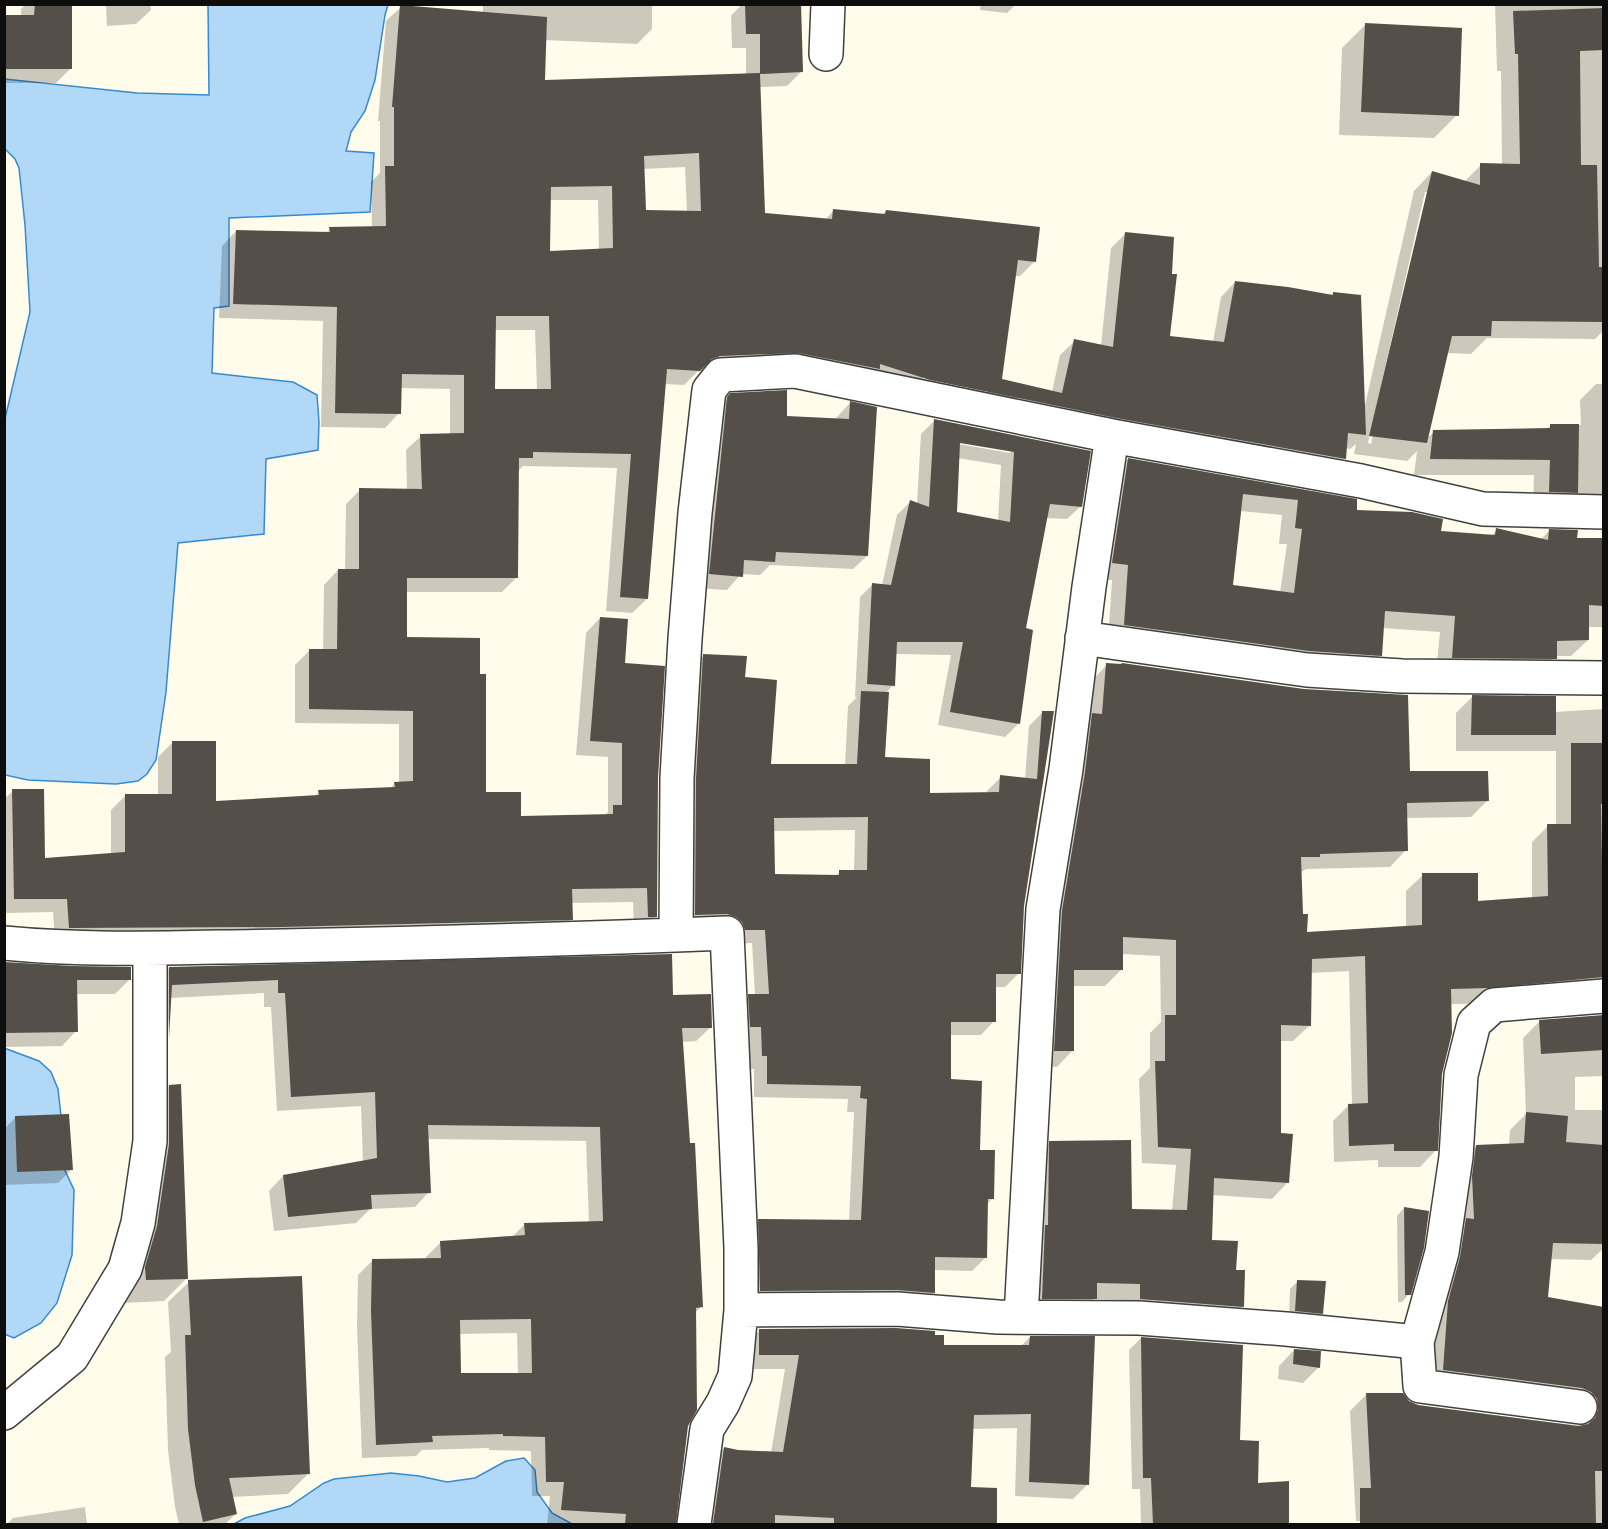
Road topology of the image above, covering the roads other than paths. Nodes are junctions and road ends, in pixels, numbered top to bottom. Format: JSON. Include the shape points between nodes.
{"nodes":[{"id":1,"x":828,"y":4,"type":"edge"},
{"id":2,"x":826,"y":54,"type":"dead end"},
{"id":3,"x":1112,"y":436,"type":"junction"},
{"id":4,"x":1604,"y":512,"type":"edge"},
{"id":5,"x":1082,"y":638,"type":"junction"},
{"id":6,"x":1604,"y":678,"type":"edge"},
{"id":7,"x":676,"y":935,"type":"junction"},
{"id":8,"x":4,"y":943,"type":"edge"},
{"id":9,"x":150,"y":949,"type":"junction"},
{"id":10,"x":1604,"y":996,"type":"edge"},
{"id":11,"x":741,"y":1310,"type":"junction"},
{"id":12,"x":1021,"y":1317,"type":"junction"},
{"id":13,"x":1417,"y":1342,"type":"junction"},
{"id":14,"x":1580,"y":1407,"type":"dead end"},
{"id":15,"x":4,"y":1413,"type":"edge"},
{"id":16,"x":694,"y":1524,"type":"edge"}],
"edges":[{"from":1,"to":2,"type":"street"},
{"from":3,"to":4,"type":"street","via":[[1361,480],[1483,509]]},
{"from":3,"to":5,"type":"street"},
{"from":3,"to":7,"type":"street","via":[[795,372],[721,375],[709,390],[695,513],[677,778]]},
{"from":5,"to":6,"type":"street","via":[[1307,670],[1402,676]]},
{"from":5,"to":12,"type":"street","via":[[1043,909]]},
{"from":7,"to":9,"type":"street"},
{"from":7,"to":11,"type":"street","via":[[727,933]]},
{"from":8,"to":9,"type":"street"},
{"from":9,"to":15,"type":"street","via":[[150,1141],[138,1223],[125,1269],[72,1357]]},
{"from":10,"to":13,"type":"street","via":[[1494,1005],[1474,1023],[1461,1075],[1456,1157],[1442,1252]]},
{"from":11,"to":12,"type":"street","via":[[897,1309]]},
{"from":11,"to":16,"type":"street","via":[[735,1376],[707,1429]]},
{"from":12,"to":13,"type":"street","via":[[1140,1318]]},
{"from":13,"to":14,"type":"street","via":[[1420,1386]]}]}
